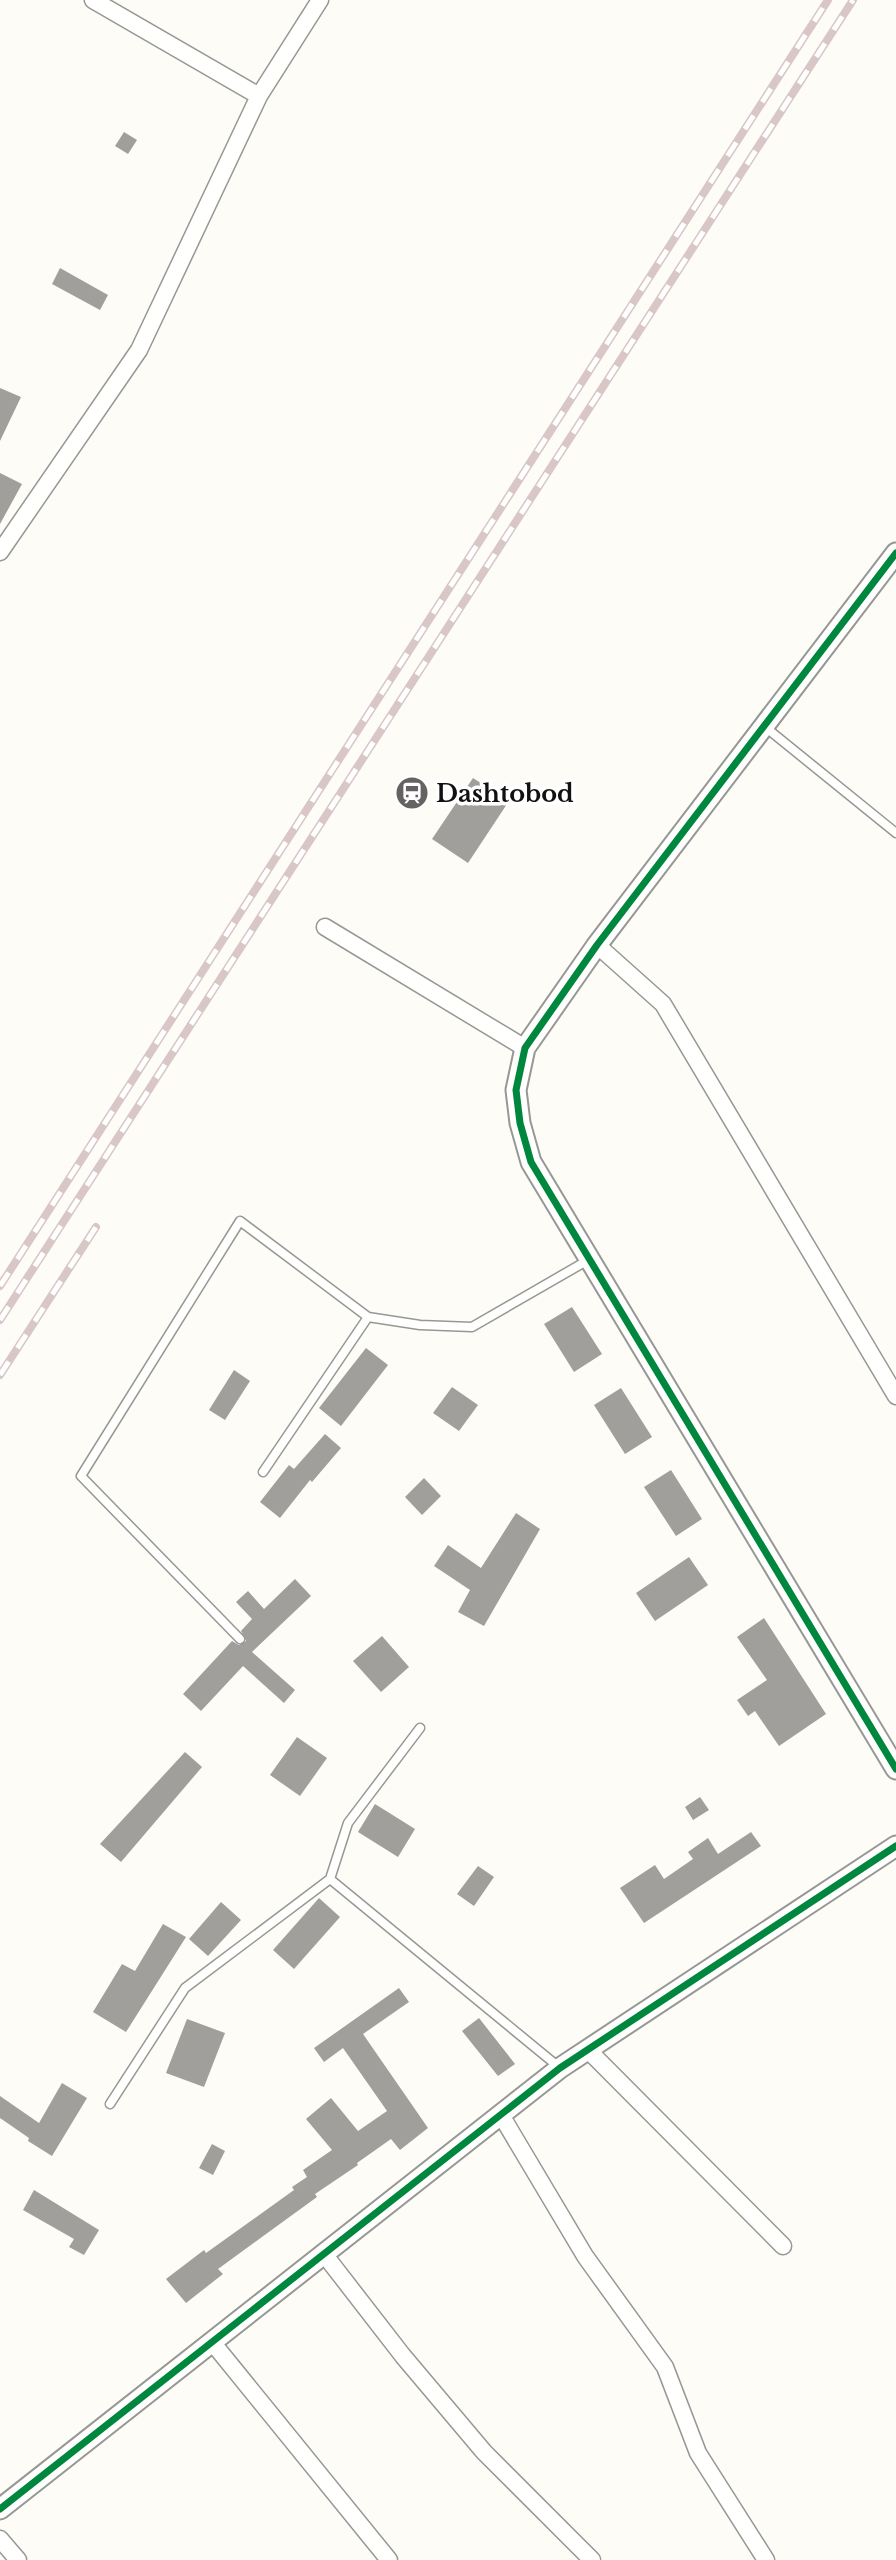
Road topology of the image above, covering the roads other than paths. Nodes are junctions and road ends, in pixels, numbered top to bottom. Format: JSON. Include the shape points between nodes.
{"nodes":[{"id":1,"x":93,"y":0,"type":"edge"},
{"id":2,"x":320,"y":0,"type":"edge"},
{"id":3,"x":259,"y":96,"type":"junction"},
{"id":4,"x":0,"y":552,"type":"edge"},
{"id":5,"x":896,"y":553,"type":"edge"},
{"id":6,"x":764,"y":726,"type":"junction"},
{"id":7,"x":896,"y":833,"type":"edge"},
{"id":8,"x":326,"y":927,"type":"dead end"},
{"id":9,"x":597,"y":945,"type":"junction"},
{"id":10,"x":525,"y":1048,"type":"junction"},
{"id":11,"x":590,"y":1259,"type":"junction"},
{"id":12,"x":368,"y":1317,"type":"junction"},
{"id":13,"x":896,"y":1396,"type":"edge"},
{"id":14,"x":263,"y":1472,"type":"dead end"},
{"id":15,"x":240,"y":1639,"type":"dead end"},
{"id":16,"x":419,"y":1728,"type":"dead end"},
{"id":17,"x":896,"y":1769,"type":"edge"},
{"id":18,"x":896,"y":1846,"type":"edge"},
{"id":19,"x":330,"y":1879,"type":"junction"},
{"id":20,"x":588,"y":2050,"type":"junction"},
{"id":21,"x":559,"y":2068,"type":"junction"},
{"id":22,"x":110,"y":2104,"type":"dead end"},
{"id":23,"x":501,"y":2115,"type":"junction"},
{"id":24,"x":783,"y":2246,"type":"dead end"},
{"id":25,"x":324,"y":2254,"type":"junction"},
{"id":26,"x":212,"y":2342,"type":"junction"},
{"id":27,"x":0,"y":2509,"type":"edge"},
{"id":28,"x":0,"y":2539,"type":"edge"},
{"id":29,"x":18,"y":2560,"type":"edge"},
{"id":30,"x":389,"y":2560,"type":"edge"},
{"id":31,"x":592,"y":2560,"type":"edge"},
{"id":32,"x":766,"y":2560,"type":"edge"}],
"edges":[{"from":1,"to":3,"type":"street"},
{"from":2,"to":3,"type":"street"},
{"from":3,"to":4,"type":"street","via":[[139,350]]},
{"from":5,"to":6,"type":"street"},
{"from":6,"to":7,"type":"lane"},
{"from":6,"to":9,"type":"street"},
{"from":8,"to":10,"type":"street"},
{"from":9,"to":10,"type":"street"},
{"from":9,"to":13,"type":"street","via":[[663,1004]]},
{"from":10,"to":11,"type":"street","via":[[516,1090],[531,1162]]},
{"from":11,"to":12,"type":"lane","via":[[472,1327]]},
{"from":11,"to":17,"type":"street"},
{"from":12,"to":14,"type":"lane"},
{"from":12,"to":15,"type":"lane","via":[[240,1221],[82,1476]]},
{"from":16,"to":19,"type":"lane","via":[[348,1823]]},
{"from":18,"to":20,"type":"street"},
{"from":19,"to":21,"type":"lane"},
{"from":19,"to":22,"type":"lane","via":[[186,1988]]},
{"from":20,"to":21,"type":"street"},
{"from":20,"to":24,"type":"street"},
{"from":21,"to":23,"type":"street"},
{"from":23,"to":25,"type":"street"},
{"from":23,"to":32,"type":"street","via":[[585,2256],[665,2367],[698,2453]]},
{"from":25,"to":26,"type":"street"},
{"from":25,"to":31,"type":"street","via":[[484,2452]]},
{"from":26,"to":27,"type":"street"},
{"from":26,"to":30,"type":"street"},
{"from":28,"to":29,"type":"street"}]}
